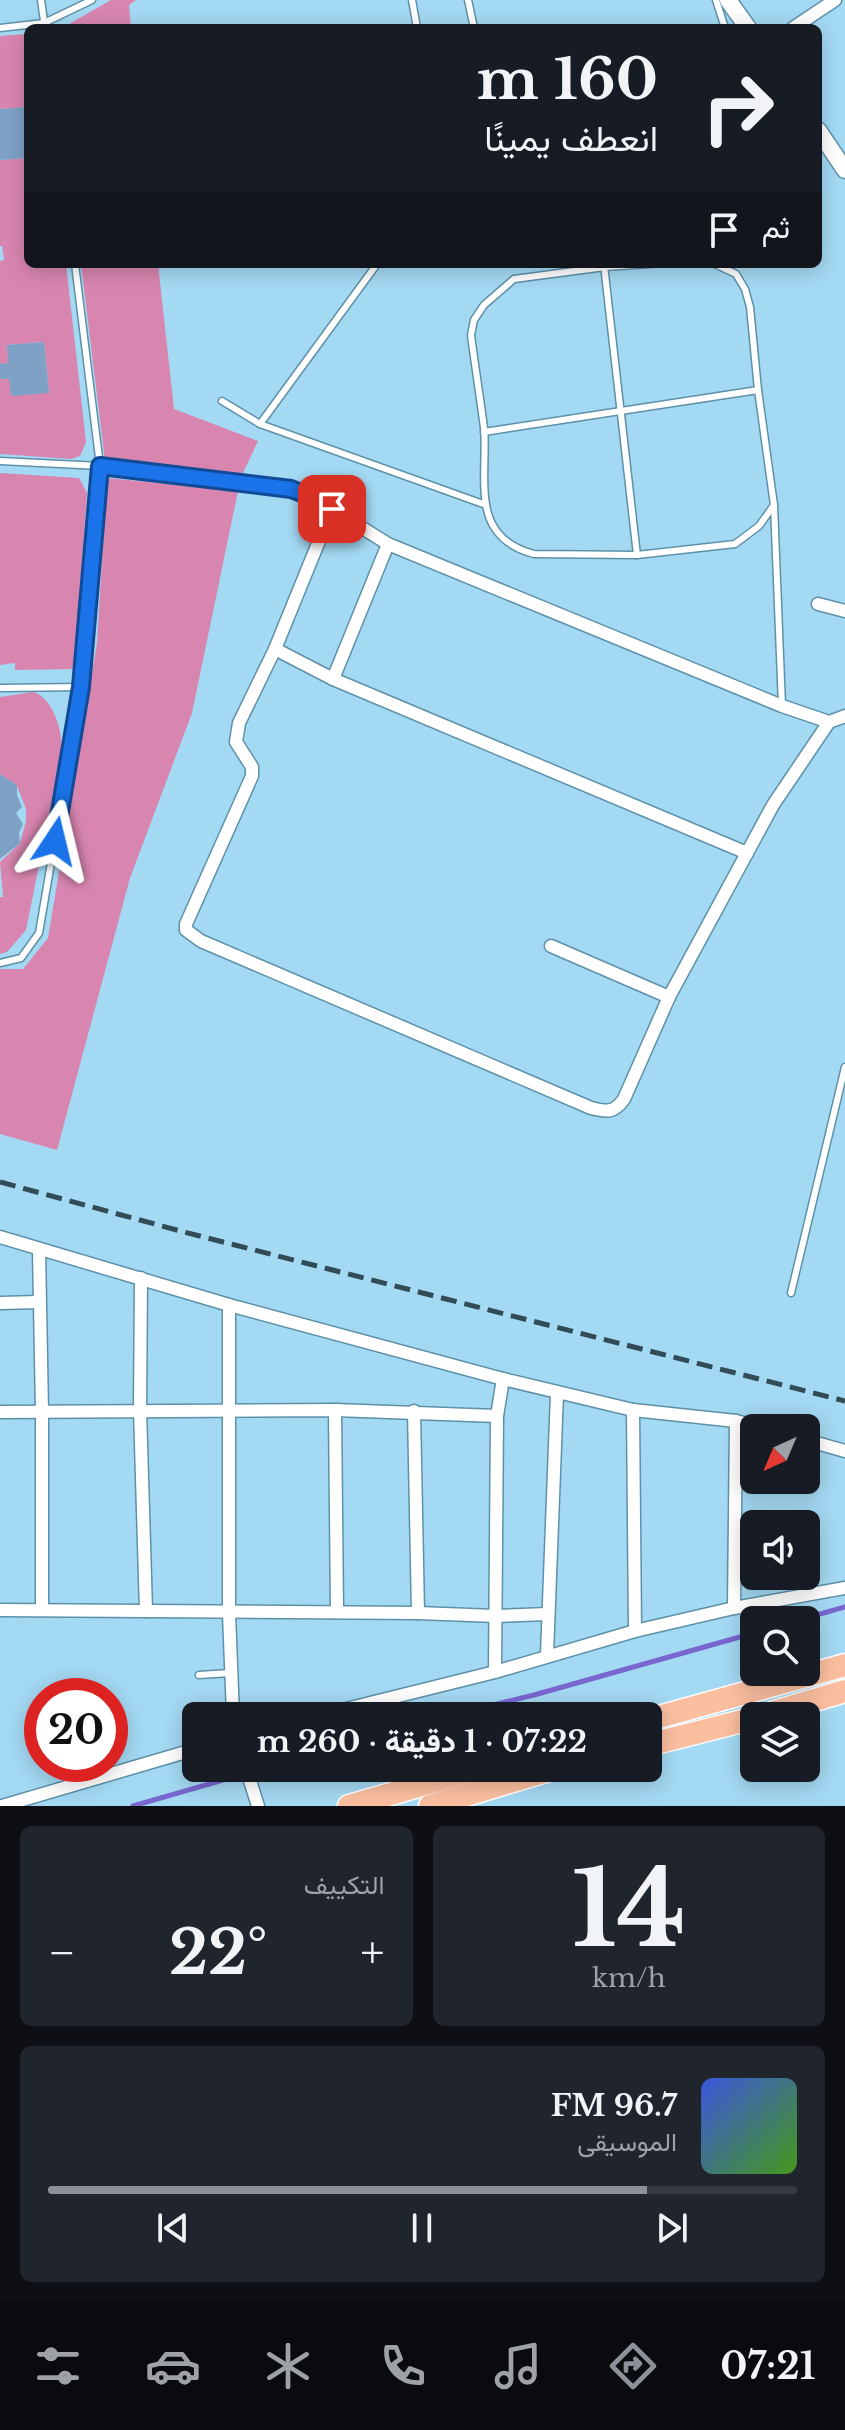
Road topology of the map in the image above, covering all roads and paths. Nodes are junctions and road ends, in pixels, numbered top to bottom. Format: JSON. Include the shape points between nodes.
{"nodes":[{"id":1,"x":41,"y":0,"type":"edge"},
{"id":2,"x":92,"y":0,"type":"edge"},
{"id":3,"x":412,"y":0,"type":"edge"},
{"id":4,"x":468,"y":0,"type":"edge"},
{"id":5,"x":716,"y":0,"type":"edge"},
{"id":6,"x":728,"y":0,"type":"edge"},
{"id":7,"x":835,"y":0,"type":"edge"},
{"id":8,"x":44,"y":24,"type":"edge"},
{"id":9,"x":46,"y":24,"type":"edge"},
{"id":10,"x":416,"y":24,"type":"edge"},
{"id":11,"x":473,"y":24,"type":"edge"},
{"id":12,"x":724,"y":24,"type":"edge"},
{"id":13,"x":745,"y":24,"type":"edge"},
{"id":14,"x":799,"y":24,"type":"edge"},
{"id":15,"x":24,"y":26,"type":"edge"},
{"id":16,"x":0,"y":28,"type":"edge"},
{"id":17,"x":822,"y":136,"type":"edge"},
{"id":18,"x":845,"y":170,"type":"edge"},
{"id":19,"x":75,"y":268,"type":"edge"},
{"id":20,"x":374,"y":268,"type":"edge"},
{"id":21,"x":585,"y":268,"type":"edge"},
{"id":22,"x":604,"y":268,"type":"edge"},
{"id":23,"x":723,"y":268,"type":"edge"},
{"id":24,"x":758,"y":390,"type":"junction"},
{"id":25,"x":222,"y":401,"type":"dead end"},
{"id":26,"x":621,"y":410,"type":"junction"},
{"id":27,"x":260,"y":424,"type":"junction"},
{"id":28,"x":484,"y":432,"type":"junction"},
{"id":29,"x":0,"y":461,"type":"edge"},
{"id":30,"x":100,"y":466,"type":"junction"},
{"id":31,"x":486,"y":505,"type":"junction"},
{"id":32,"x":774,"y":505,"type":"junction"},
{"id":33,"x":332,"y":509,"type":"junction"},
{"id":34,"x":388,"y":544,"type":"junction"},
{"id":35,"x":637,"y":555,"type":"junction"},
{"id":36,"x":818,"y":604,"type":"dead end"},
{"id":37,"x":845,"y":611,"type":"edge"},
{"id":38,"x":275,"y":649,"type":"junction"},
{"id":39,"x":333,"y":679,"type":"junction"},
{"id":40,"x":81,"y":687,"type":"junction"},
{"id":41,"x":0,"y":688,"type":"edge"},
{"id":42,"x":782,"y":706,"type":"junction"},
{"id":43,"x":845,"y":716,"type":"edge"},
{"id":44,"x":829,"y":722,"type":"junction"},
{"id":45,"x":747,"y":853,"type":"junction"},
{"id":46,"x":551,"y":946,"type":"dead end"},
{"id":47,"x":0,"y":963,"type":"edge"},
{"id":48,"x":669,"y":997,"type":"junction"},
{"id":49,"x":845,"y":1067,"type":"edge"},
{"id":50,"x":0,"y":1237,"type":"edge"},
{"id":51,"x":39,"y":1250,"type":"junction"},
{"id":52,"x":141,"y":1278,"type":"junction"},
{"id":53,"x":791,"y":1293,"type":"dead end"},
{"id":54,"x":39,"y":1302,"type":"junction"},
{"id":55,"x":0,"y":1303,"type":"edge"},
{"id":56,"x":229,"y":1305,"type":"junction"},
{"id":57,"x":503,"y":1379,"type":"junction"},
{"id":58,"x":557,"y":1393,"type":"junction"},
{"id":59,"x":140,"y":1410,"type":"junction"},
{"id":60,"x":335,"y":1410,"type":"junction"},
{"id":61,"x":633,"y":1410,"type":"junction"},
{"id":62,"x":42,"y":1411,"type":"junction"},
{"id":63,"x":414,"y":1411,"type":"junction"},
{"id":64,"x":0,"y":1412,"type":"edge"},
{"id":65,"x":228,"y":1412,"type":"junction"},
{"id":66,"x":497,"y":1416,"type":"junction"},
{"id":67,"x":736,"y":1421,"type":"junction"},
{"id":68,"x":740,"y":1422,"type":"edge"},
{"id":69,"x":820,"y":1444,"type":"edge"},
{"id":70,"x":845,"y":1451,"type":"edge"},
{"id":71,"x":845,"y":1588,"type":"edge"},
{"id":72,"x":734,"y":1608,"type":"junction"},
{"id":73,"x":42,"y":1609,"type":"junction"},
{"id":74,"x":0,"y":1610,"type":"edge"},
{"id":75,"x":146,"y":1611,"type":"junction"},
{"id":76,"x":337,"y":1612,"type":"junction"},
{"id":77,"x":229,"y":1613,"type":"junction"},
{"id":78,"x":418,"y":1613,"type":"junction"},
{"id":79,"x":547,"y":1614,"type":"junction"},
{"id":80,"x":496,"y":1616,"type":"junction"},
{"id":81,"x":635,"y":1631,"type":"junction"},
{"id":82,"x":547,"y":1655,"type":"junction"},
{"id":83,"x":845,"y":1665,"type":"edge"},
{"id":84,"x":495,"y":1672,"type":"junction"},
{"id":85,"x":230,"y":1673,"type":"junction"},
{"id":86,"x":199,"y":1675,"type":"dead end"},
{"id":87,"x":845,"y":1691,"type":"edge"},
{"id":88,"x":232,"y":1702,"type":"edge"},
{"id":89,"x":374,"y":1702,"type":"edge"},
{"id":90,"x":808,"y":1702,"type":"edge"},
{"id":91,"x":662,"y":1716,"type":"edge"},
{"id":92,"x":740,"y":1722,"type":"edge"},
{"id":93,"x":662,"y":1741,"type":"edge"},
{"id":94,"x":182,"y":1753,"type":"edge"},
{"id":95,"x":250,"y":1782,"type":"edge"},
{"id":96,"x":432,"y":1782,"type":"edge"},
{"id":97,"x":511,"y":1782,"type":"edge"},
{"id":98,"x":449,"y":1801,"type":"edge"},
{"id":99,"x":8,"y":1805,"type":"edge"},
{"id":100,"x":258,"y":1806,"type":"edge"},
{"id":101,"x":349,"y":1806,"type":"edge"}],
"edges":[{"from":1,"to":8,"type":"lane"},
{"from":2,"to":9,"type":"lane"},
{"from":3,"to":10,"type":"lane"},
{"from":4,"to":11,"type":"lane"},
{"from":5,"to":12,"type":"lane"},
{"from":6,"to":13,"type":"street"},
{"from":7,"to":14,"type":"street"},
{"from":15,"to":16,"type":"lane"},
{"from":17,"to":18,"type":"street"},
{"from":19,"to":30,"type":"lane"},
{"from":20,"to":27,"type":"lane"},
{"from":21,"to":28,"type":"lane","via":[[514,279],[474,320],[471,335]]},
{"from":22,"to":26,"type":"lane"},
{"from":23,"to":24,"type":"lane","via":[[736,274],[745,289]]},
{"from":24,"to":26,"type":"lane"},
{"from":24,"to":32,"type":"lane"},
{"from":25,"to":27,"type":"lane"},
{"from":26,"to":28,"type":"lane"},
{"from":26,"to":35,"type":"lane"},
{"from":27,"to":31,"type":"lane"},
{"from":28,"to":31,"type":"lane"},
{"from":29,"to":30,"type":"lane"},
{"from":30,"to":33,"type":"lane","via":[[291,489]]},
{"from":30,"to":40,"type":"lane"},
{"from":31,"to":35,"type":"lane","via":[[493,526],[521,551]]},
{"from":32,"to":35,"type":"lane","via":[[759,526],[735,544]]},
{"from":32,"to":42,"type":"lane"},
{"from":33,"to":34,"type":"street"},
{"from":33,"to":38,"type":"street"},
{"from":34,"to":39,"type":"street"},
{"from":34,"to":42,"type":"street"},
{"from":36,"to":37,"type":"street"},
{"from":38,"to":39,"type":"street"},
{"from":38,"to":48,"type":"street","via":[[239,723],[236,742],[252,776],[186,924],[191,936],[608,1112],[624,1099]]},
{"from":39,"to":45,"type":"street"},
{"from":40,"to":41,"type":"lane"},
{"from":40,"to":47,"type":"lane","via":[[39,933],[21,958]]},
{"from":42,"to":44,"type":"street"},
{"from":43,"to":44,"type":"street"},
{"from":44,"to":45,"type":"street"},
{"from":45,"to":48,"type":"street"},
{"from":46,"to":48,"type":"street"},
{"from":49,"to":53,"type":"lane"},
{"from":50,"to":51,"type":"street"},
{"from":51,"to":52,"type":"street"},
{"from":51,"to":54,"type":"street"},
{"from":52,"to":56,"type":"street"},
{"from":52,"to":59,"type":"street"},
{"from":54,"to":55,"type":"street"},
{"from":54,"to":62,"type":"street"},
{"from":56,"to":57,"type":"street"},
{"from":56,"to":65,"type":"street"},
{"from":57,"to":58,"type":"street"},
{"from":57,"to":66,"type":"street"},
{"from":58,"to":61,"type":"street"},
{"from":58,"to":79,"type":"street"},
{"from":59,"to":62,"type":"street"},
{"from":59,"to":65,"type":"street"},
{"from":59,"to":75,"type":"street"},
{"from":60,"to":63,"type":"street"},
{"from":60,"to":65,"type":"street"},
{"from":60,"to":76,"type":"street"},
{"from":61,"to":67,"type":"street"},
{"from":61,"to":81,"type":"street"},
{"from":62,"to":64,"type":"street"},
{"from":62,"to":73,"type":"street"},
{"from":63,"to":66,"type":"street"},
{"from":63,"to":78,"type":"street"},
{"from":65,"to":77,"type":"street"},
{"from":66,"to":80,"type":"street"},
{"from":67,"to":68,"type":"street"},
{"from":67,"to":72,"type":"street"},
{"from":69,"to":70,"type":"street"},
{"from":71,"to":72,"type":"street"},
{"from":72,"to":81,"type":"street"},
{"from":73,"to":74,"type":"street"},
{"from":73,"to":75,"type":"street"},
{"from":75,"to":77,"type":"street"},
{"from":76,"to":77,"type":"street"},
{"from":76,"to":78,"type":"street"},
{"from":77,"to":85,"type":"street"},
{"from":78,"to":80,"type":"street"},
{"from":79,"to":80,"type":"street"},
{"from":79,"to":82,"type":"street"},
{"from":80,"to":84,"type":"street"},
{"from":81,"to":82,"type":"street"},
{"from":82,"to":84,"type":"street"},
{"from":83,"to":91,"type":"highway"},
{"from":84,"to":89,"type":"street"},
{"from":85,"to":86,"type":"lane"},
{"from":85,"to":88,"type":"street"},
{"from":87,"to":90,"type":"highway"},
{"from":92,"to":93,"type":"highway"},
{"from":94,"to":99,"type":"street"},
{"from":95,"to":100,"type":"street"},
{"from":96,"to":101,"type":"highway"},
{"from":97,"to":98,"type":"highway"}]}
